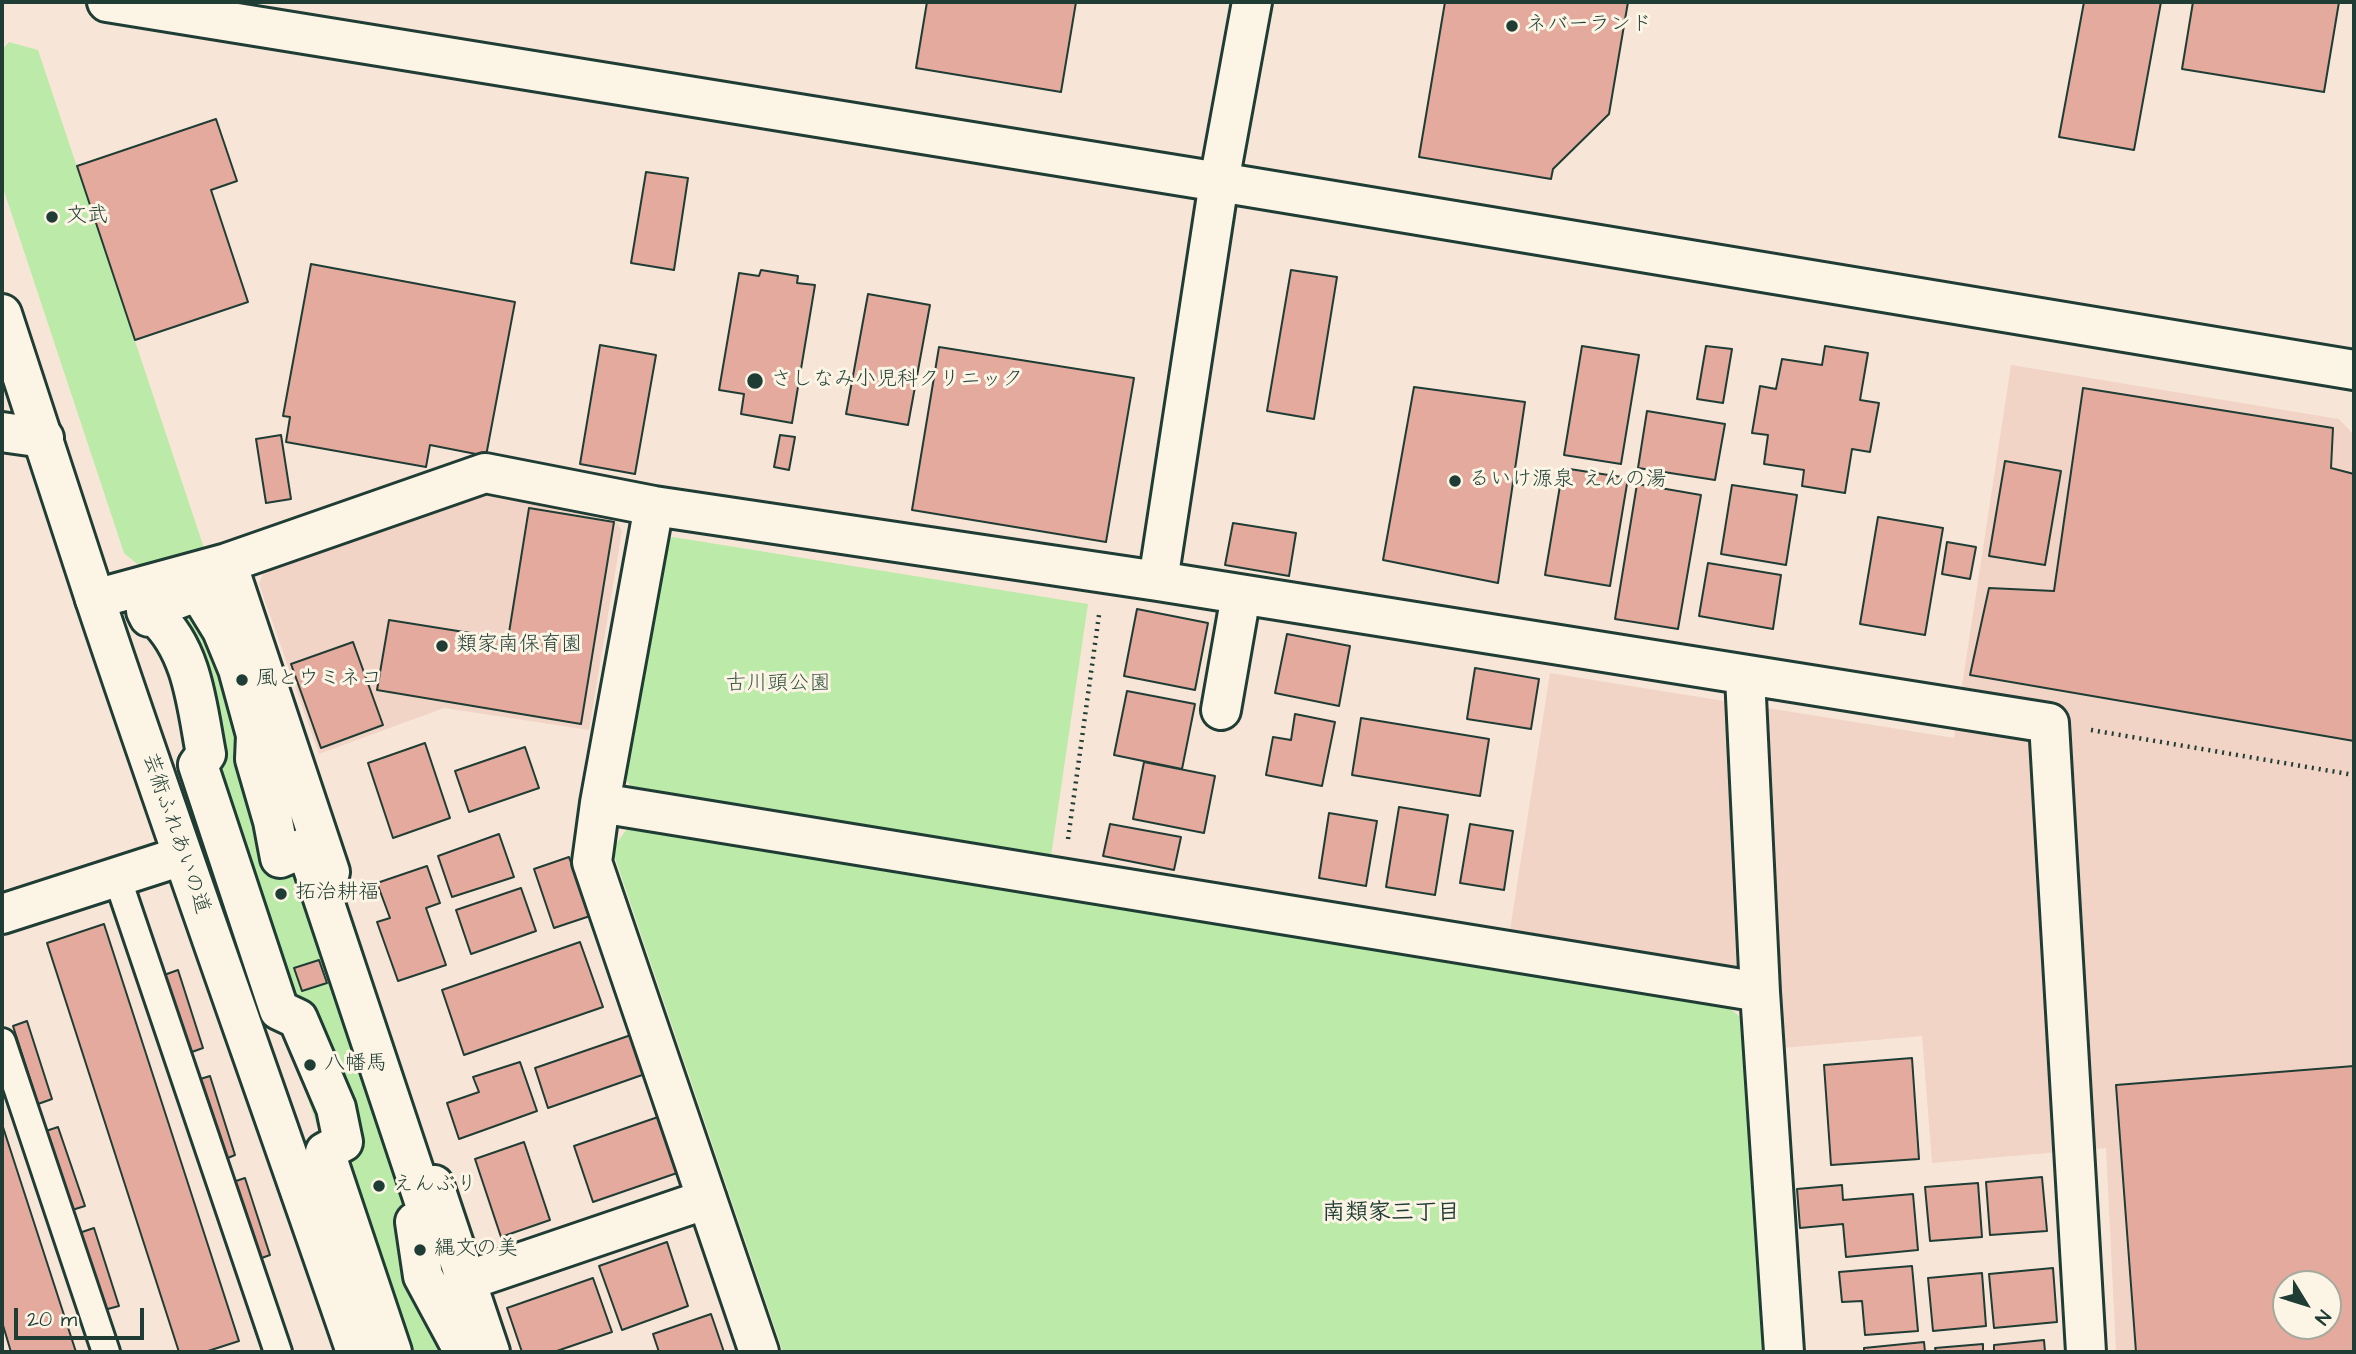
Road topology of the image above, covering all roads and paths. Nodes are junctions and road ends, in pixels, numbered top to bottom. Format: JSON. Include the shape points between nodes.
{"nodes":[{"id":1,"x":107,"y":2,"type":"edge"},
{"id":2,"x":1252,"y":2,"type":"edge"},
{"id":3,"x":1219,"y":182,"type":"junction"},
{"id":4,"x":2,"y":314,"type":"edge"},
{"id":5,"x":2354,"y":370,"type":"edge"},
{"id":6,"x":2,"y":432,"type":"edge"},
{"id":7,"x":44,"y":438,"type":"junction"},
{"id":8,"x":654,"y":506,"type":"junction"},
{"id":9,"x":228,"y":563,"type":"junction"},
{"id":10,"x":1105,"y":574,"type":"junction"},
{"id":11,"x":1158,"y":581,"type":"junction"},
{"id":12,"x":1241,"y":594,"type":"junction"},
{"id":13,"x":95,"y":599,"type":"junction"},
{"id":14,"x":1745,"y":676,"type":"junction"},
{"id":15,"x":1221,"y":710,"type":"dead end"},
{"id":16,"x":2049,"y":723,"type":"junction"},
{"id":17,"x":2354,"y":775,"type":"edge"},
{"id":18,"x":600,"y":803,"type":"junction"},
{"id":19,"x":182,"y":856,"type":"junction"},
{"id":20,"x":117,"y":877,"type":"junction"},
{"id":21,"x":1062,"y":878,"type":"junction"},
{"id":22,"x":4,"y":907,"type":"edge"},
{"id":23,"x":1760,"y":992,"type":"junction"},
{"id":24,"x":2,"y":1042,"type":"edge"},
{"id":25,"x":707,"y":1199,"type":"junction"},
{"id":26,"x":466,"y":1280,"type":"junction"},
{"id":27,"x":107,"y":1352,"type":"edge"},
{"id":28,"x":278,"y":1352,"type":"edge"},
{"id":29,"x":364,"y":1352,"type":"edge"},
{"id":30,"x":464,"y":1352,"type":"edge"},
{"id":31,"x":490,"y":1352,"type":"edge"},
{"id":32,"x":759,"y":1352,"type":"edge"},
{"id":33,"x":1784,"y":1352,"type":"edge"},
{"id":34,"x":2086,"y":1352,"type":"edge"}],
"edges":[{"from":1,"to":3,"type":"street"},
{"from":2,"to":3,"type":"street"},
{"from":3,"to":5,"type":"street"},
{"from":3,"to":11,"type":"street"},
{"from":4,"to":7,"type":"street","name":"芸術ふれあいの道"},
{"from":6,"to":7,"type":"street"},
{"from":7,"to":13,"type":"street","name":"芸術ふれあいの道"},
{"from":8,"to":9,"type":"street","via":[[485,473]]},
{"from":8,"to":10,"type":"street"},
{"from":8,"to":18,"type":"street"},
{"from":9,"to":13,"type":"street"},
{"from":9,"to":26,"type":"street"},
{"from":10,"to":11,"type":"street"},
{"from":10,"to":21,"type":"path"},
{"from":11,"to":12,"type":"street"},
{"from":12,"to":14,"type":"street"},
{"from":12,"to":15,"type":"street"},
{"from":13,"to":19,"type":"street","name":"芸術ふれあいの道"},
{"from":14,"to":16,"type":"street"},
{"from":14,"to":23,"type":"street"},
{"from":16,"to":17,"type":"path"},
{"from":16,"to":34,"type":"street"},
{"from":18,"to":21,"type":"street"},
{"from":18,"to":25,"type":"street","via":[[592,862]]},
{"from":19,"to":20,"type":"street"},
{"from":19,"to":29,"type":"street","name":"芸術ふれあいの道"},
{"from":20,"to":22,"type":"street"},
{"from":20,"to":28,"type":"lane"},
{"from":21,"to":23,"type":"street"},
{"from":23,"to":33,"type":"street"},
{"from":24,"to":27,"type":"lane"},
{"from":25,"to":26,"type":"street"},
{"from":25,"to":32,"type":"street"},
{"from":26,"to":31,"type":"street"},
{"from":29,"to":30,"type":"street","via":[[325,1152],[343,1142],[336,1108],[298,1019],[279,1010],[198,765],[205,754],[188,667],[170,633],[146,611],[196,592],[222,630],[238,669],[280,858],[306,847],[430,1219],[415,1222],[423,1276]]}]}
